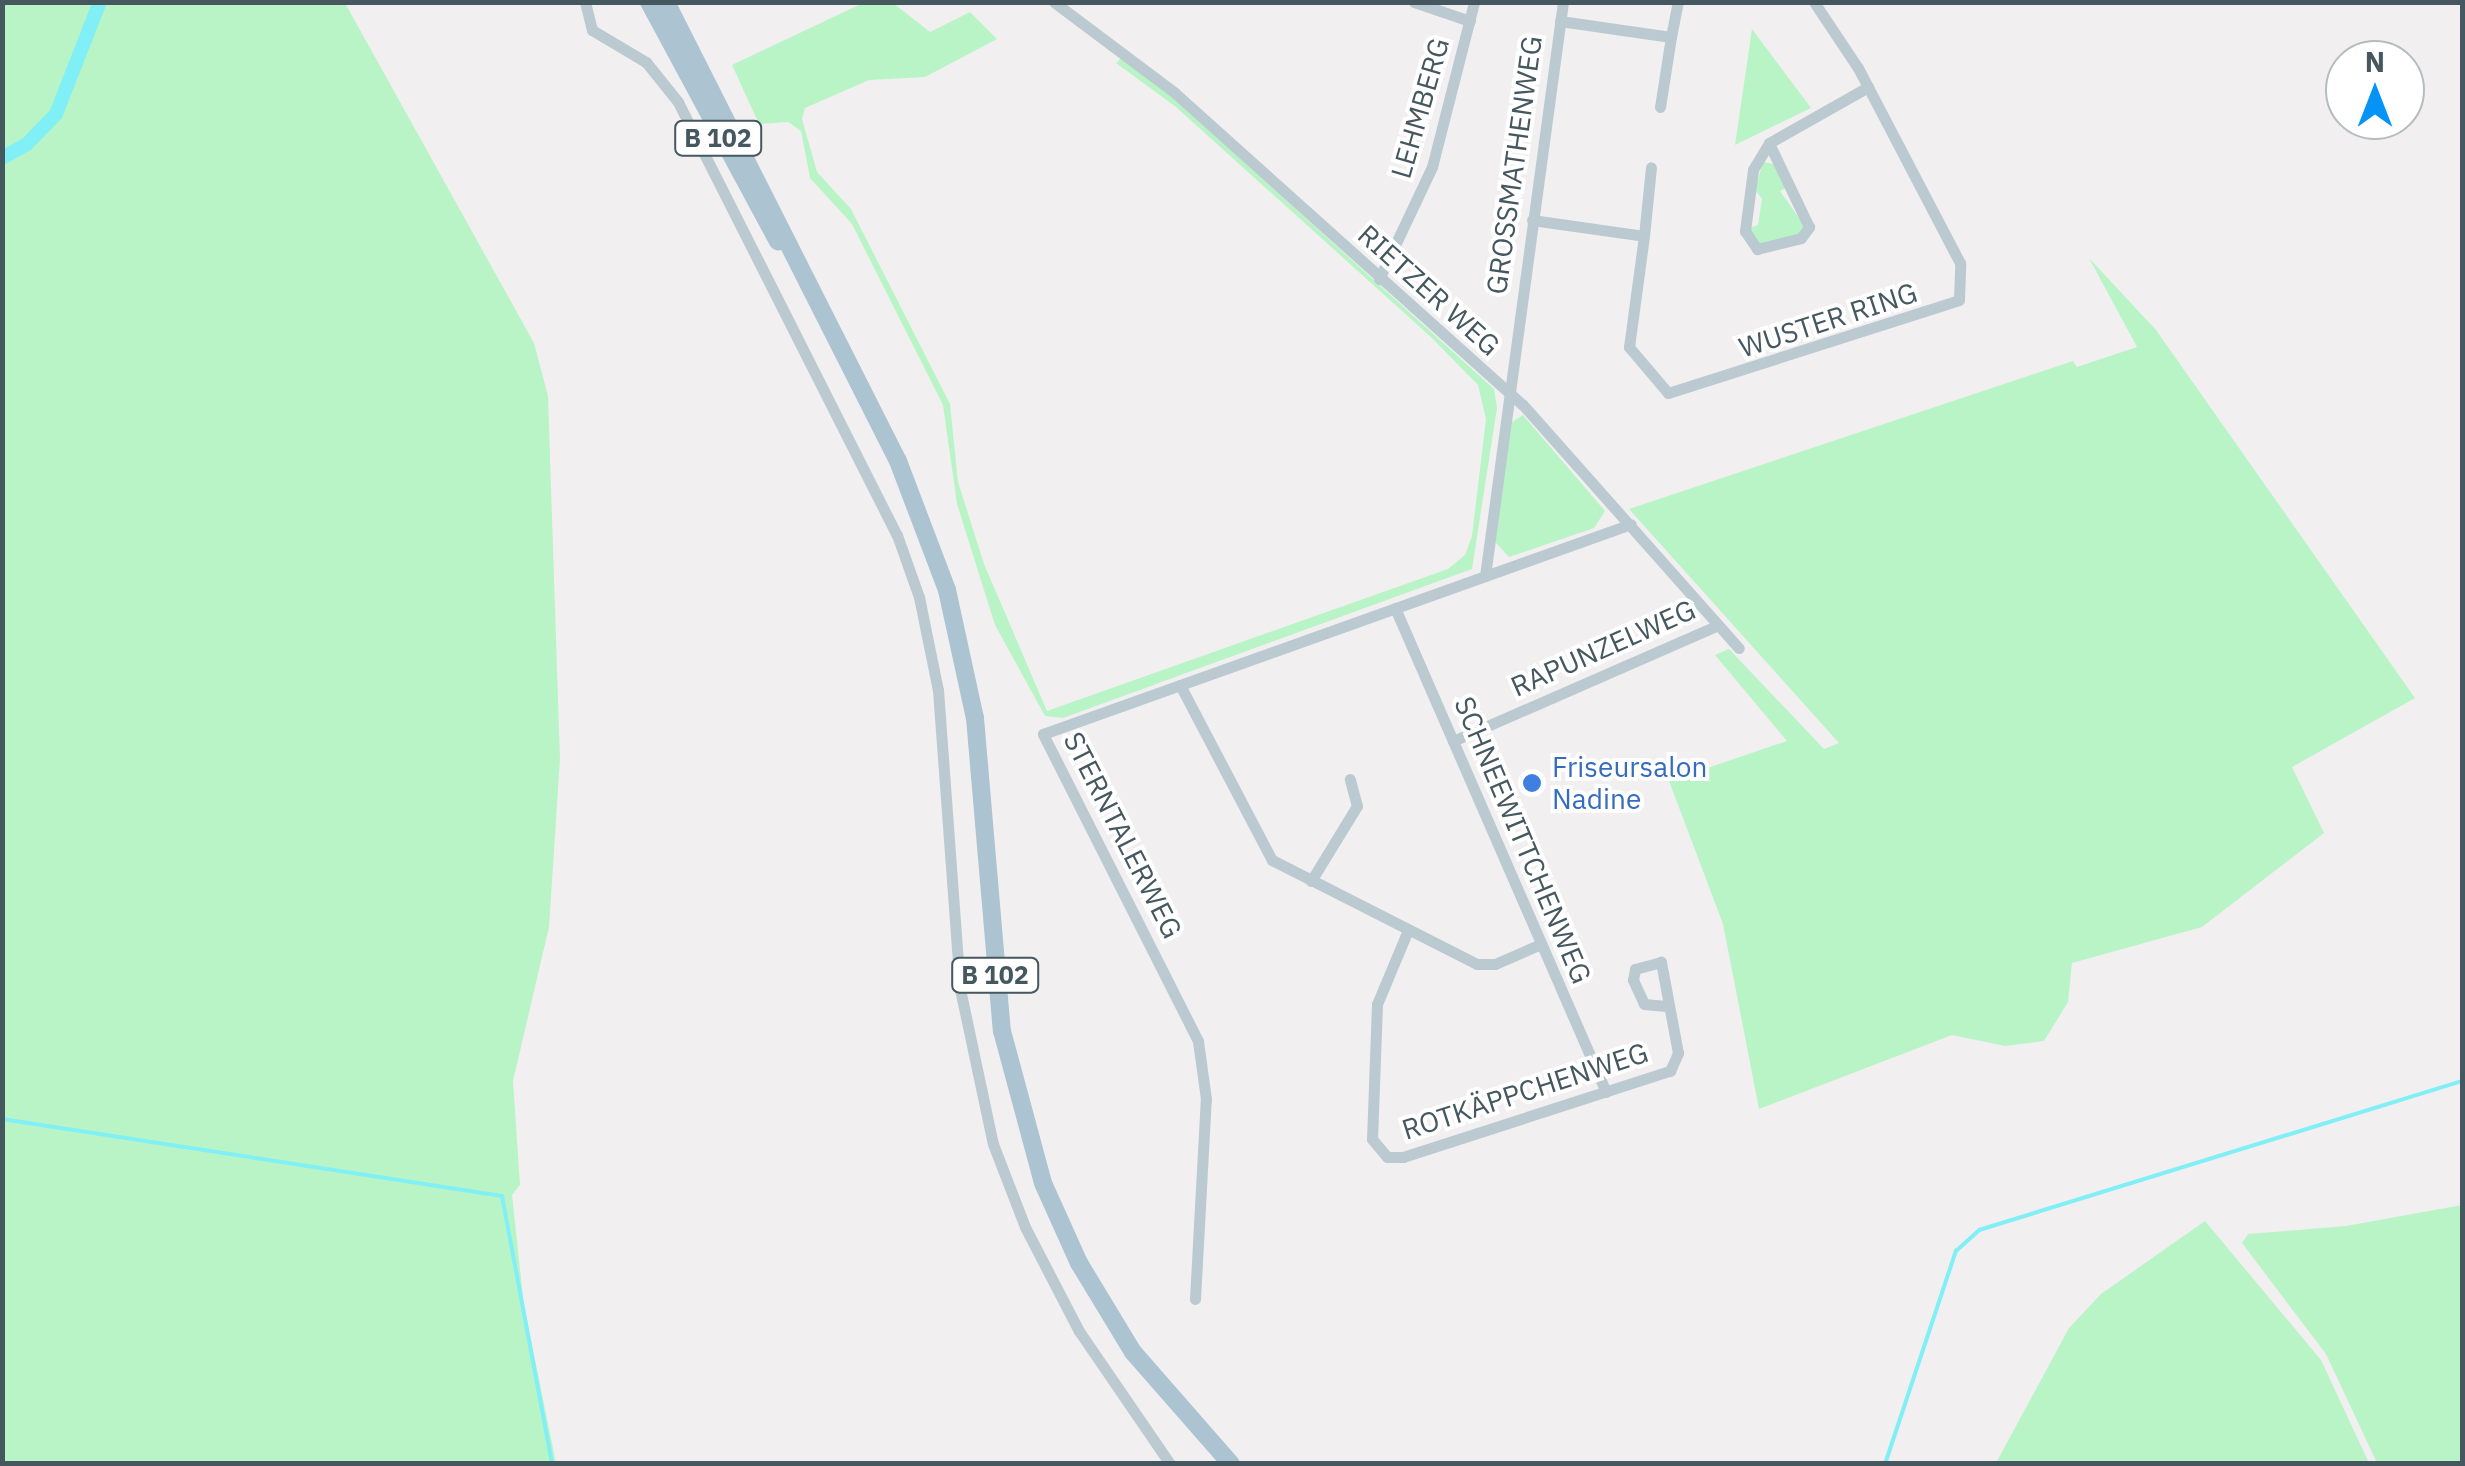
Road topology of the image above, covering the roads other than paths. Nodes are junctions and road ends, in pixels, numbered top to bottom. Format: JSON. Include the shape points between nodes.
{"nodes":[{"id":1,"x":585,"y":2,"type":"edge"},
{"id":2,"x":649,"y":2,"type":"edge"},
{"id":3,"x":666,"y":2,"type":"edge"},
{"id":4,"x":1054,"y":2,"type":"edge"},
{"id":5,"x":1414,"y":2,"type":"edge"},
{"id":6,"x":1474,"y":2,"type":"edge"},
{"id":7,"x":1563,"y":2,"type":"edge"},
{"id":8,"x":1678,"y":2,"type":"edge"},
{"id":9,"x":1814,"y":2,"type":"edge"},
{"id":10,"x":1470,"y":21,"type":"junction"},
{"id":11,"x":1560,"y":21,"type":"junction"},
{"id":12,"x":1671,"y":37,"type":"junction"},
{"id":13,"x":1868,"y":87,"type":"junction"},
{"id":14,"x":1660,"y":107,"type":"dead end"},
{"id":15,"x":1768,"y":143,"type":"junction"},
{"id":16,"x":1651,"y":167,"type":"dead end"},
{"id":17,"x":1532,"y":220,"type":"junction"},
{"id":18,"x":1644,"y":236,"type":"junction"},
{"id":19,"x":798,"y":266,"type":"junction"},
{"id":20,"x":1380,"y":279,"type":"junction"},
{"id":21,"x":1509,"y":394,"type":"junction"},
{"id":22,"x":1631,"y":524,"type":"junction"},
{"id":23,"x":1485,"y":576,"type":"junction"},
{"id":24,"x":1394,"y":608,"type":"junction"},
{"id":25,"x":1718,"y":625,"type":"junction"},
{"id":26,"x":1739,"y":648,"type":"dead end"},
{"id":27,"x":1180,"y":684,"type":"junction"},
{"id":28,"x":1452,"y":742,"type":"junction"},
{"id":29,"x":1350,"y":780,"type":"dead end"},
{"id":30,"x":1312,"y":881,"type":"junction"},
{"id":31,"x":1408,"y":930,"type":"junction"},
{"id":32,"x":1541,"y":944,"type":"junction"},
{"id":33,"x":1669,"y":1006,"type":"dead end"},
{"id":34,"x":1606,"y":1092,"type":"junction"},
{"id":35,"x":1196,"y":1299,"type":"dead end"},
{"id":36,"x":1170,"y":1464,"type":"edge"},
{"id":37,"x":1231,"y":1464,"type":"edge"}],
"edges":[{"from":1,"to":36,"type":"street","via":[[592,30],[646,62],[678,102],[897,534],[919,597],[938,690],[960,989],[993,1144],[1024,1227],[1078,1331]]},
{"from":2,"to":19,"type":"main road","number":"B 102","via":[[748,197]]},
{"from":3,"to":19,"type":"main road","number":"B 102"},
{"from":4,"to":20,"type":"street","name":"RIETZER WEG","via":[[1174,93]]},
{"from":5,"to":10,"type":"street"},
{"from":6,"to":10,"type":"street","name":"LEHMBERG"},
{"from":7,"to":11,"type":"street","name":"GROSSMATHENWEG"},
{"from":8,"to":12,"type":"street"},
{"from":9,"to":13,"type":"street","name":"WUSTER RING"},
{"from":10,"to":20,"type":"street","name":"LEHMBERG","via":[[1432,168]]},
{"from":11,"to":12,"type":"street"},
{"from":11,"to":17,"type":"street","name":"GROSSMATHENWEG"},
{"from":12,"to":14,"type":"street"},
{"from":13,"to":15,"type":"street"},
{"from":13,"to":18,"type":"street","name":"WUSTER RING","via":[[1960,263],[1964,283],[1953,307],[1668,394],[1628,348]]},
{"from":15,"to":15,"type":"street","via":[[1809,227],[1801,238],[1756,249],[1745,231],[1753,170]]},
{"from":16,"to":18,"type":"street","name":"WUSTER RING"},
{"from":17,"to":18,"type":"street"},
{"from":17,"to":21,"type":"street","name":"GROSSMATHENWEG"},
{"from":19,"to":37,"type":"main road","number":"B 102","via":[[916,502],[947,590],[970,687],[1002,1031],[1035,1162],[1109,1316],[1160,1388]]},
{"from":20,"to":21,"type":"street","name":"RIETZER WEG"},
{"from":21,"to":22,"type":"street","name":"RIETZER WEG"},
{"from":21,"to":23,"type":"street"},
{"from":22,"to":23,"type":"street","name":"STERNTALERWEG"},
{"from":22,"to":25,"type":"street","name":"RIETZER WEG"},
{"from":23,"to":24,"type":"street","name":"STERNTALERWEG"},
{"from":24,"to":27,"type":"street","name":"STERNTALERWEG"},
{"from":24,"to":28,"type":"street","name":"SCHNEEWITTCHENWEG"},
{"from":25,"to":26,"type":"street","name":"RIETZER WEG"},
{"from":25,"to":28,"type":"street","name":"RAPUNZELWEG"},
{"from":27,"to":30,"type":"street","via":[[1264,850]]},
{"from":27,"to":35,"type":"street","name":"STERNTALERWEG","via":[[1043,734],[1198,1041],[1206,1100]]},
{"from":28,"to":32,"type":"street","name":"SCHNEEWITTCHENWEG"},
{"from":29,"to":30,"type":"street","via":[[1357,806]]},
{"from":30,"to":31,"type":"street"},
{"from":31,"to":32,"type":"street","via":[[1482,965]]},
{"from":31,"to":34,"type":"street","name":"ROTKÄPPCHENWEG","via":[[1379,990],[1372,1134],[1379,1152],[1403,1158]]},
{"from":32,"to":34,"type":"street","name":"SCHNEEWITTCHENWEG"},
{"from":33,"to":34,"type":"street","name":"ROTKÄPPCHENWEG","via":[[1678,1053],[1674,1068]]}]}
